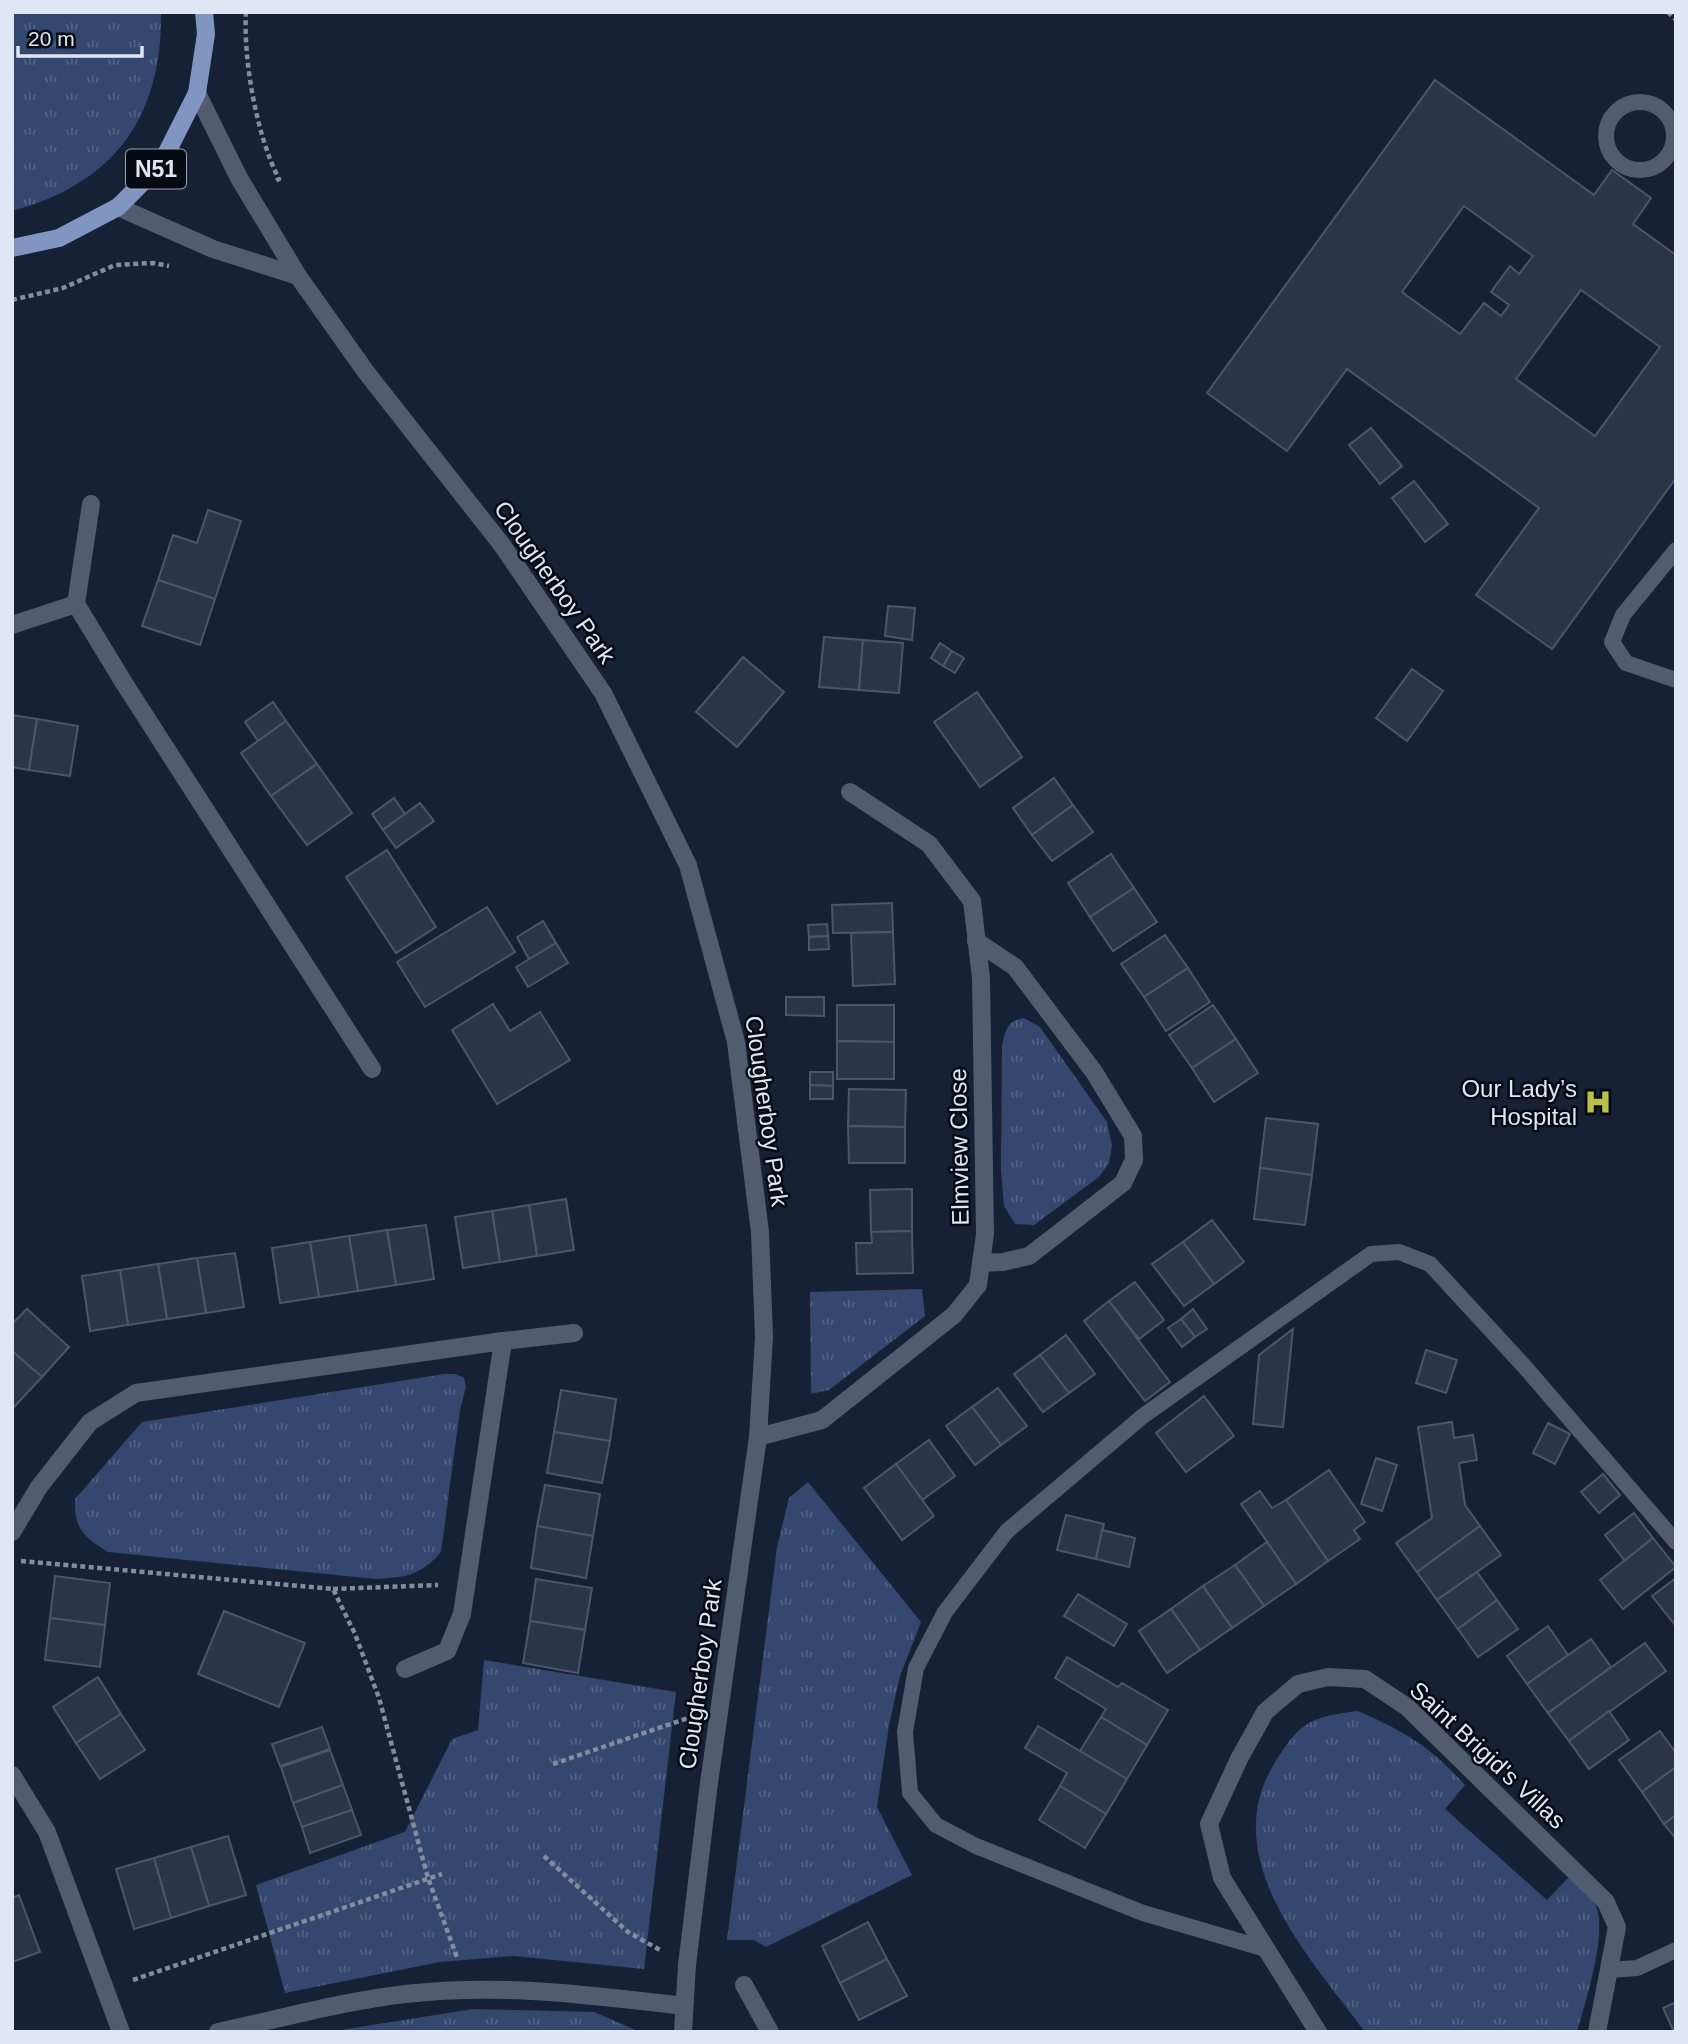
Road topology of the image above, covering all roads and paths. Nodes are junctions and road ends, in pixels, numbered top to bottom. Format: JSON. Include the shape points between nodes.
{"nodes":[{"id":1,"x":204,"y":12,"type":"edge"},
{"id":2,"x":246,"y":12,"type":"edge"},
{"id":3,"x":1668,"y":12,"type":"edge"},
{"id":4,"x":1676,"y":20,"type":"edge"},
{"id":5,"x":197,"y":93,"type":"junction"},
{"id":6,"x":1674,"y":145,"type":"edge"},
{"id":7,"x":267,"y":156,"type":"dead end"},
{"id":8,"x":118,"y":207,"type":"junction"},
{"id":9,"x":12,"y":248,"type":"edge"},
{"id":10,"x":177,"y":267,"type":"dead end"},
{"id":11,"x":298,"y":276,"type":"junction"},
{"id":12,"x":12,"y":300,"type":"edge"},
{"id":13,"x":91,"y":503,"type":"dead end"},
{"id":14,"x":1676,"y":550,"type":"edge"},
{"id":15,"x":1669,"y":568,"type":"edge"},
{"id":16,"x":76,"y":604,"type":"junction"},
{"id":17,"x":12,"y":625,"type":"edge"},
{"id":18,"x":1676,"y":680,"type":"edge"},
{"id":19,"x":850,"y":792,"type":"dead end"},
{"id":20,"x":976,"y":941,"type":"junction"},
{"id":21,"x":372,"y":1069,"type":"dead end"},
{"id":22,"x":981,"y":1263,"type":"junction"},
{"id":23,"x":574,"y":1333,"type":"dead end"},
{"id":24,"x":503,"y":1341,"type":"junction"},
{"id":25,"x":758,"y":1437,"type":"junction"},
{"id":26,"x":12,"y":1532,"type":"edge"},
{"id":27,"x":1676,"y":1542,"type":"edge"},
{"id":28,"x":12,"y":1560,"type":"edge"},
{"id":29,"x":467,"y":1584,"type":"junction"},
{"id":30,"x":334,"y":1589,"type":"junction"},
{"id":31,"x":405,"y":1669,"type":"dead end"},
{"id":32,"x":719,"y":1707,"type":"junction"},
{"id":33,"x":553,"y":1764,"type":"dead end"},
{"id":34,"x":12,"y":1775,"type":"edge"},
{"id":35,"x":544,"y":1856,"type":"dead end"},
{"id":36,"x":442,"y":1874,"type":"dead end"},
{"id":37,"x":428,"y":1878,"type":"junction"},
{"id":38,"x":1266,"y":1949,"type":"junction"},
{"id":39,"x":1676,"y":1950,"type":"edge"},
{"id":40,"x":687,"y":1965,"type":"junction"},
{"id":41,"x":1609,"y":1970,"type":"junction"},
{"id":42,"x":744,"y":1985,"type":"dead end"},
{"id":43,"x":105,"y":1989,"type":"junction"},
{"id":44,"x":467,"y":1991,"type":"junction"},
{"id":45,"x":684,"y":2006,"type":"junction"},
{"id":46,"x":121,"y":2032,"type":"edge"},
{"id":47,"x":218,"y":2032,"type":"edge"},
{"id":48,"x":683,"y":2032,"type":"edge"},
{"id":49,"x":770,"y":2032,"type":"edge"},
{"id":50,"x":1318,"y":2032,"type":"edge"},
{"id":51,"x":1597,"y":2032,"type":"edge"}],
"edges":[{"from":1,"to":5,"type":"main road","number":"N51","via":[[206,34]]},
{"from":2,"to":7,"type":"path","via":[[250,76]]},
{"from":3,"to":4,"type":"path"},
{"from":5,"to":8,"type":"main road","number":"N51","via":[[161,164]]},
{"from":5,"to":11,"type":"street","name":"Clougherboy Park","via":[[239,178]]},
{"from":6,"to":6,"type":"lane","via":[[1653,168],[1632,169],[1609,149],[1608,126],[1613,115],[1633,103],[1656,106],[1671,122]]},
{"from":8,"to":9,"type":"main road","number":"N51","via":[[59,238]]},
{"from":8,"to":11,"type":"street","via":[[213,249]]},
{"from":10,"to":12,"type":"path","via":[[115,265],[63,288]]},
{"from":11,"to":25,"type":"street","name":"Clougherboy Park","via":[[366,372],[502,545],[603,694],[688,865],[736,1042],[758,1219],[764,1337]]},
{"from":13,"to":16,"type":"street"},
{"from":14,"to":15,"type":"lane"},
{"from":15,"to":18,"type":"lane","via":[[1623,615],[1612,642],[1626,663]]},
{"from":16,"to":17,"type":"street"},
{"from":16,"to":21,"type":"street"},
{"from":19,"to":20,"type":"street","name":"Elmview Close","via":[[929,844],[972,901]]},
{"from":20,"to":22,"type":"street","name":"Elmview Close","via":[[981,978],[985,1234]]},
{"from":20,"to":22,"type":"street","via":[[1015,967],[1094,1072],[1133,1136],[1134,1160],[1123,1183],[1029,1256]]},
{"from":22,"to":25,"type":"street","name":"Elmview Close","via":[[978,1285],[954,1315],[822,1420]]},
{"from":23,"to":24,"type":"street"},
{"from":24,"to":26,"type":"street","via":[[136,1393],[90,1422],[39,1487]]},
{"from":24,"to":29,"type":"street"},
{"from":25,"to":32,"type":"street","name":"Clougherboy Park"},
{"from":27,"to":38,"type":"lane","via":[[1430,1265],[1399,1252],[1371,1254],[1143,1416],[1007,1531],[945,1612],[916,1668],[905,1732],[910,1793],[936,1825],[976,1846],[1143,1913]]},
{"from":28,"to":30,"type":"path"},
{"from":29,"to":30,"type":"path"},
{"from":29,"to":31,"type":"street","via":[[462,1614],[447,1651]]},
{"from":30,"to":37,"type":"path","via":[[379,1698]]},
{"from":32,"to":33,"type":"path"},
{"from":32,"to":40,"type":"street","name":"Clougherboy Park"},
{"from":34,"to":43,"type":"street","via":[[47,1832]]},
{"from":35,"to":40,"type":"path","via":[[628,1932]]},
{"from":36,"to":37,"type":"path"},
{"from":37,"to":43,"type":"path"},
{"from":37,"to":44,"type":"path"},
{"from":38,"to":41,"type":"street","name":"Saint Brigid's Villas","via":[[1222,1878],[1209,1824],[1265,1712],[1297,1684],[1328,1677],[1365,1679],[1408,1707],[1606,1902],[1617,1927]]},
{"from":38,"to":50,"type":"street","name":"Saint Brigid's Villas"},
{"from":39,"to":41,"type":"lane","via":[[1637,1968]]},
{"from":40,"to":45,"type":"street","name":"Clougherboy Park"},
{"from":41,"to":51,"type":"street","name":"Saint Brigid's Villas"},
{"from":42,"to":49,"type":"street"},
{"from":43,"to":46,"type":"street"},
{"from":44,"to":45,"type":"street","via":[[592,1995]]},
{"from":44,"to":47,"type":"street","via":[[407,1994]]},
{"from":45,"to":48,"type":"street","name":"Clougherboy Park"}]}
